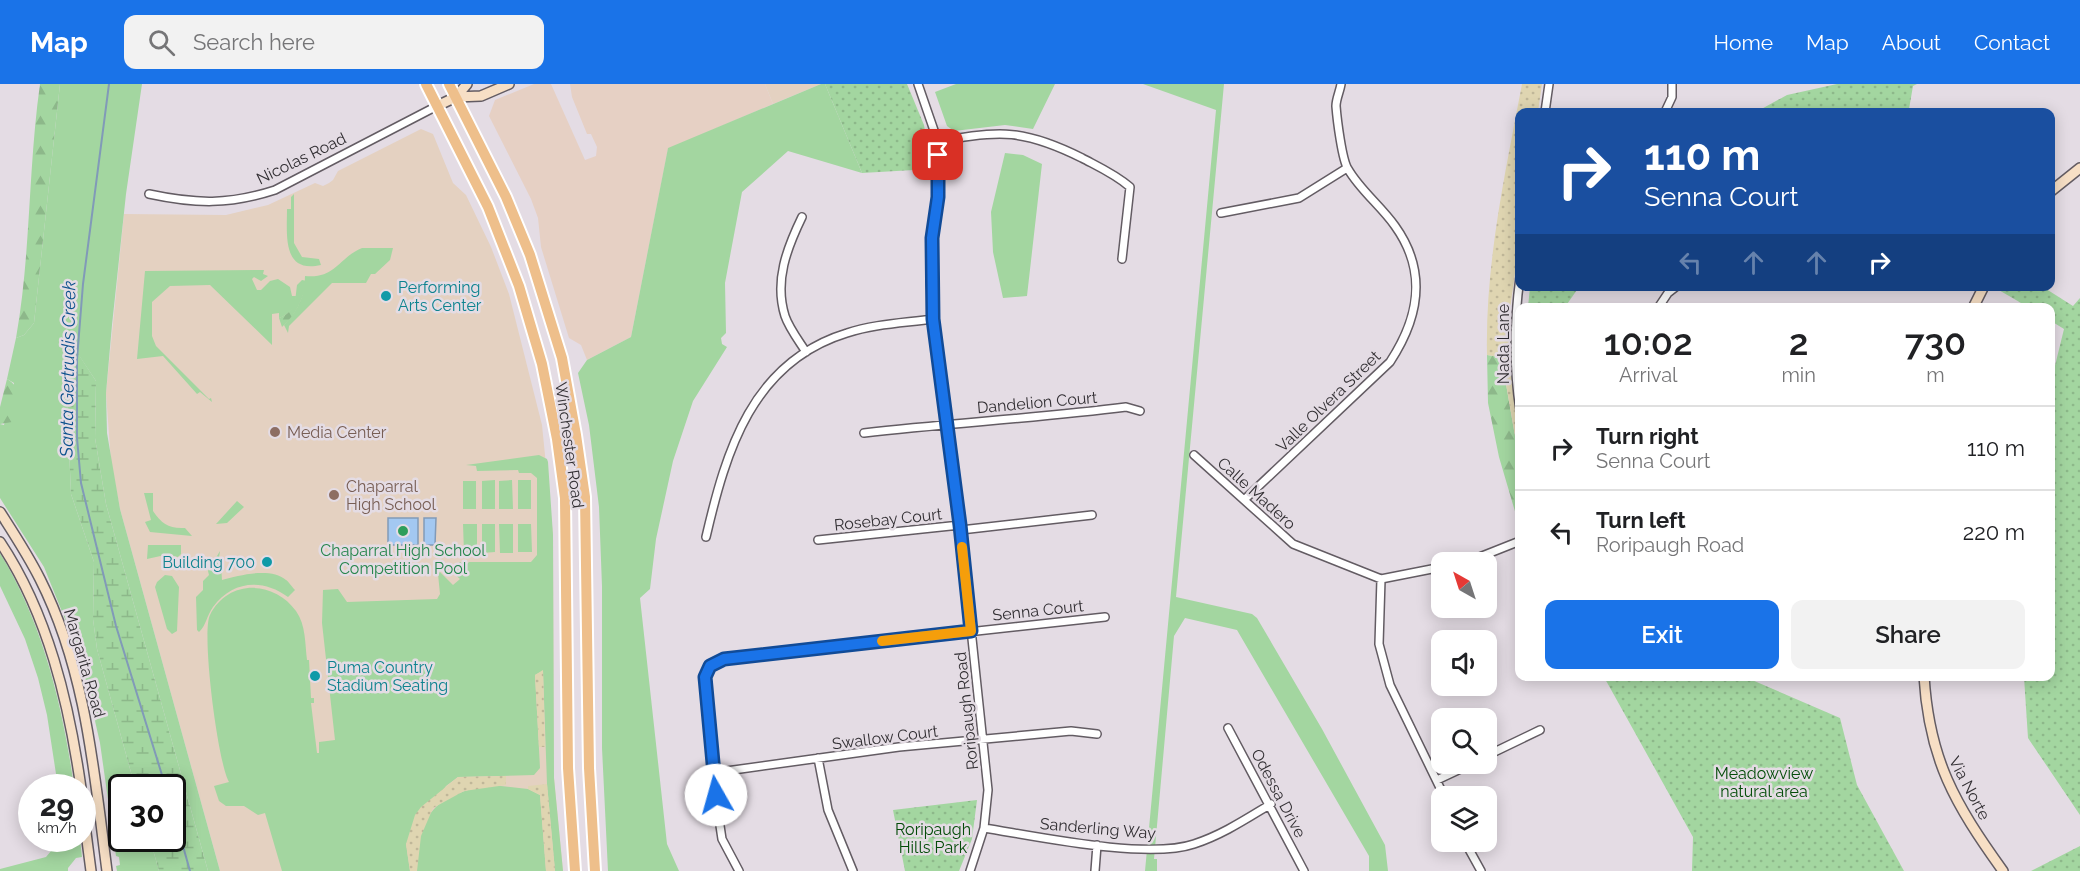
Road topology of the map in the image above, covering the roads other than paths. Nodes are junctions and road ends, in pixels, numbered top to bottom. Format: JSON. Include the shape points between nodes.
{"nodes":[{"id":1,"x":426,"y":84,"type":"edge"},
{"id":2,"x":449,"y":84,"type":"edge"},
{"id":3,"x":467,"y":84,"type":"edge"},
{"id":4,"x":509,"y":84,"type":"edge"},
{"id":5,"x":918,"y":84,"type":"edge"},
{"id":6,"x":1341,"y":84,"type":"edge"},
{"id":7,"x":1549,"y":84,"type":"edge"},
{"id":8,"x":1672,"y":84,"type":"edge"},
{"id":9,"x":456,"y":97,"type":"junction"},
{"id":10,"x":437,"y":106,"type":"junction"},
{"id":11,"x":1546,"y":108,"type":"edge"},
{"id":12,"x":1667,"y":108,"type":"edge"},
{"id":13,"x":938,"y":142,"type":"junction"},
{"id":14,"x":1347,"y":168,"type":"junction"},
{"id":15,"x":2080,"y":168,"type":"edge"},
{"id":16,"x":2055,"y":188,"type":"edge"},
{"id":17,"x":149,"y":194,"type":"dead end"},
{"id":18,"x":1221,"y":213,"type":"dead end"},
{"id":19,"x":801,"y":217,"type":"dead end"},
{"id":20,"x":1122,"y":260,"type":"dead end"},
{"id":21,"x":1671,"y":291,"type":"edge"},
{"id":22,"x":1661,"y":303,"type":"edge"},
{"id":23,"x":933,"y":319,"type":"junction"},
{"id":24,"x":1515,"y":343,"type":"edge"},
{"id":25,"x":806,"y":352,"type":"junction"},
{"id":26,"x":1515,"y":381,"type":"edge"},
{"id":27,"x":1140,"y":411,"type":"dead end"},
{"id":28,"x":948,"y":424,"type":"junction"},
{"id":29,"x":864,"y":433,"type":"dead end"},
{"id":30,"x":1194,"y":455,"type":"dead end"},
{"id":31,"x":1245,"y":499,"type":"junction"},
{"id":32,"x":0,"y":512,"type":"edge"},
{"id":33,"x":1092,"y":515,"type":"dead end"},
{"id":34,"x":961,"y":528,"type":"junction"},
{"id":35,"x":706,"y":537,"type":"dead end"},
{"id":36,"x":818,"y":540,"type":"dead end"},
{"id":37,"x":0,"y":542,"type":"edge"},
{"id":38,"x":1515,"y":543,"type":"edge"},
{"id":39,"x":1492,"y":552,"type":"edge"},
{"id":40,"x":1431,"y":569,"type":"edge"},
{"id":41,"x":1381,"y":579,"type":"junction"},
{"id":42,"x":1105,"y":617,"type":"dead end"},
{"id":43,"x":971,"y":631,"type":"junction"},
{"id":44,"x":1925,"y":681,"type":"edge"},
{"id":45,"x":1228,"y":728,"type":"dead end"},
{"id":46,"x":1540,"y":730,"type":"dead end"},
{"id":47,"x":1097,"y":734,"type":"dead end"},
{"id":48,"x":982,"y":740,"type":"junction"},
{"id":49,"x":1497,"y":751,"type":"edge"},
{"id":50,"x":818,"y":758,"type":"junction"},
{"id":51,"x":712,"y":773,"type":"junction"},
{"id":52,"x":79,"y":774,"type":"edge"},
{"id":53,"x":1450,"y":774,"type":"edge"},
{"id":54,"x":1437,"y":780,"type":"junction"},
{"id":55,"x":1440,"y":786,"type":"edge"},
{"id":56,"x":1271,"y":804,"type":"junction"},
{"id":57,"x":984,"y":828,"type":"junction"},
{"id":58,"x":1097,"y":845,"type":"junction"},
{"id":59,"x":89,"y":852,"type":"edge"},
{"id":60,"x":1471,"y":852,"type":"edge"},
{"id":61,"x":91,"y":871,"type":"edge"},
{"id":62,"x":107,"y":871,"type":"edge"},
{"id":63,"x":575,"y":871,"type":"edge"},
{"id":64,"x":595,"y":871,"type":"edge"},
{"id":65,"x":739,"y":871,"type":"edge"},
{"id":66,"x":853,"y":871,"type":"edge"},
{"id":67,"x":970,"y":871,"type":"edge"},
{"id":68,"x":1095,"y":871,"type":"edge"},
{"id":69,"x":1304,"y":871,"type":"edge"},
{"id":70,"x":1481,"y":871,"type":"edge"},
{"id":71,"x":2003,"y":871,"type":"edge"}],
"edges":[{"from":1,"to":10,"type":"main road","name":"Winchester Road"},
{"from":2,"to":9,"type":"main road","name":"Winchester Road"},
{"from":3,"to":9,"type":"main road","name":"Nicolas Road"},
{"from":4,"to":9,"type":"main road","name":"Nicolas Road","via":[[481,96]]},
{"from":5,"to":13,"type":"street","name":"Roripaugh Road"},
{"from":6,"to":14,"type":"street","name":"Valle Olvera Street","via":[[1336,105]]},
{"from":7,"to":11,"type":"street"},
{"from":8,"to":12,"type":"street"},
{"from":9,"to":10,"type":"main road","name":"Nicolas Road"},
{"from":9,"to":64,"type":"main road","name":"Winchester Road","via":[[506,197],[540,282],[562,358],[576,435],[585,497],[588,768]]},
{"from":10,"to":17,"type":"street","name":"Nicolas Road","via":[[275,190],[248,199],[192,202]]},
{"from":10,"to":63,"type":"main road","name":"Winchester Road","via":[[488,207],[519,286],[542,364],[557,439],[565,498],[568,768]]},
{"from":13,"to":20,"type":"street","via":[[994,132],[1026,135],[1048,141],[1118,176],[1130,187]]},
{"from":13,"to":23,"type":"street","name":"Roripaugh Road","via":[[938,197],[930,277]]},
{"from":14,"to":18,"type":"street","via":[[1299,198]]},
{"from":14,"to":31,"type":"street","name":"Valle Olvera Street","via":[[1396,227],[1412,262],[1418,289],[1413,317],[1390,362]]},
{"from":15,"to":16,"type":"main road"},
{"from":19,"to":25,"type":"street","via":[[787,248],[781,294],[785,317]]},
{"from":21,"to":22,"type":"street"},
{"from":23,"to":25,"type":"street","via":[[848,332]]},
{"from":23,"to":28,"type":"street","name":"Roripaugh Road"},
{"from":24,"to":26,"type":"street","name":"Nada Lane"},
{"from":25,"to":35,"type":"street","via":[[764,390],[735,435]]},
{"from":27,"to":28,"type":"street","name":"Dandelion Court","via":[[1126,407]]},
{"from":28,"to":29,"type":"street","name":"Dandelion Court"},
{"from":28,"to":34,"type":"street","name":"Roripaugh Road"},
{"from":30,"to":31,"type":"street","name":"Calle Madero"},
{"from":31,"to":41,"type":"street","name":"Calle Madero","via":[[1293,544]]},
{"from":32,"to":62,"type":"main road","name":"Margarita Road","via":[[41,579],[70,655],[89,732]]},
{"from":33,"to":34,"type":"street","name":"Rosebay Court"},
{"from":34,"to":36,"type":"street","name":"Rosebay Court"},
{"from":34,"to":43,"type":"street","name":"Roripaugh Road"},
{"from":37,"to":52,"type":"main road","name":"Margarita Road","via":[[47,640],[70,721]]},
{"from":38,"to":39,"type":"street"},
{"from":40,"to":41,"type":"street"},
{"from":41,"to":54,"type":"street","via":[[1379,644],[1390,685]]},
{"from":42,"to":43,"type":"street","name":"Senna Court"},
{"from":43,"to":48,"type":"street","name":"Roripaugh Road"},
{"from":43,"to":51,"type":"street","name":"Senna Court","via":[[724,659],[710,666],[705,677]]},
{"from":44,"to":71,"type":"main road","name":"Via Norte","via":[[1930,734],[1937,757],[1952,793]]},
{"from":45,"to":56,"type":"street","name":"Odessa Drive"},
{"from":46,"to":49,"type":"street"},
{"from":47,"to":48,"type":"street","name":"Swallow Court","via":[[1071,731]]},
{"from":48,"to":50,"type":"street","name":"Swallow Court"},
{"from":48,"to":57,"type":"street","name":"Roripaugh Road","via":[[988,790]]},
{"from":50,"to":51,"type":"street","name":"Swallow Court"},
{"from":50,"to":66,"type":"street","via":[[828,810]]},
{"from":51,"to":65,"type":"street","via":[[722,839]]},
{"from":53,"to":54,"type":"street"},
{"from":54,"to":55,"type":"street"},
{"from":56,"to":58,"type":"street","name":"Sanderling Way","via":[[1231,829],[1192,845],[1151,849]]},
{"from":56,"to":69,"type":"street","name":"Odessa Drive"},
{"from":57,"to":58,"type":"street","name":"Sanderling Way"},
{"from":57,"to":67,"type":"street","name":"Roripaugh Road"},
{"from":58,"to":68,"type":"street"},
{"from":59,"to":61,"type":"main road"},
{"from":60,"to":70,"type":"street"}]}
